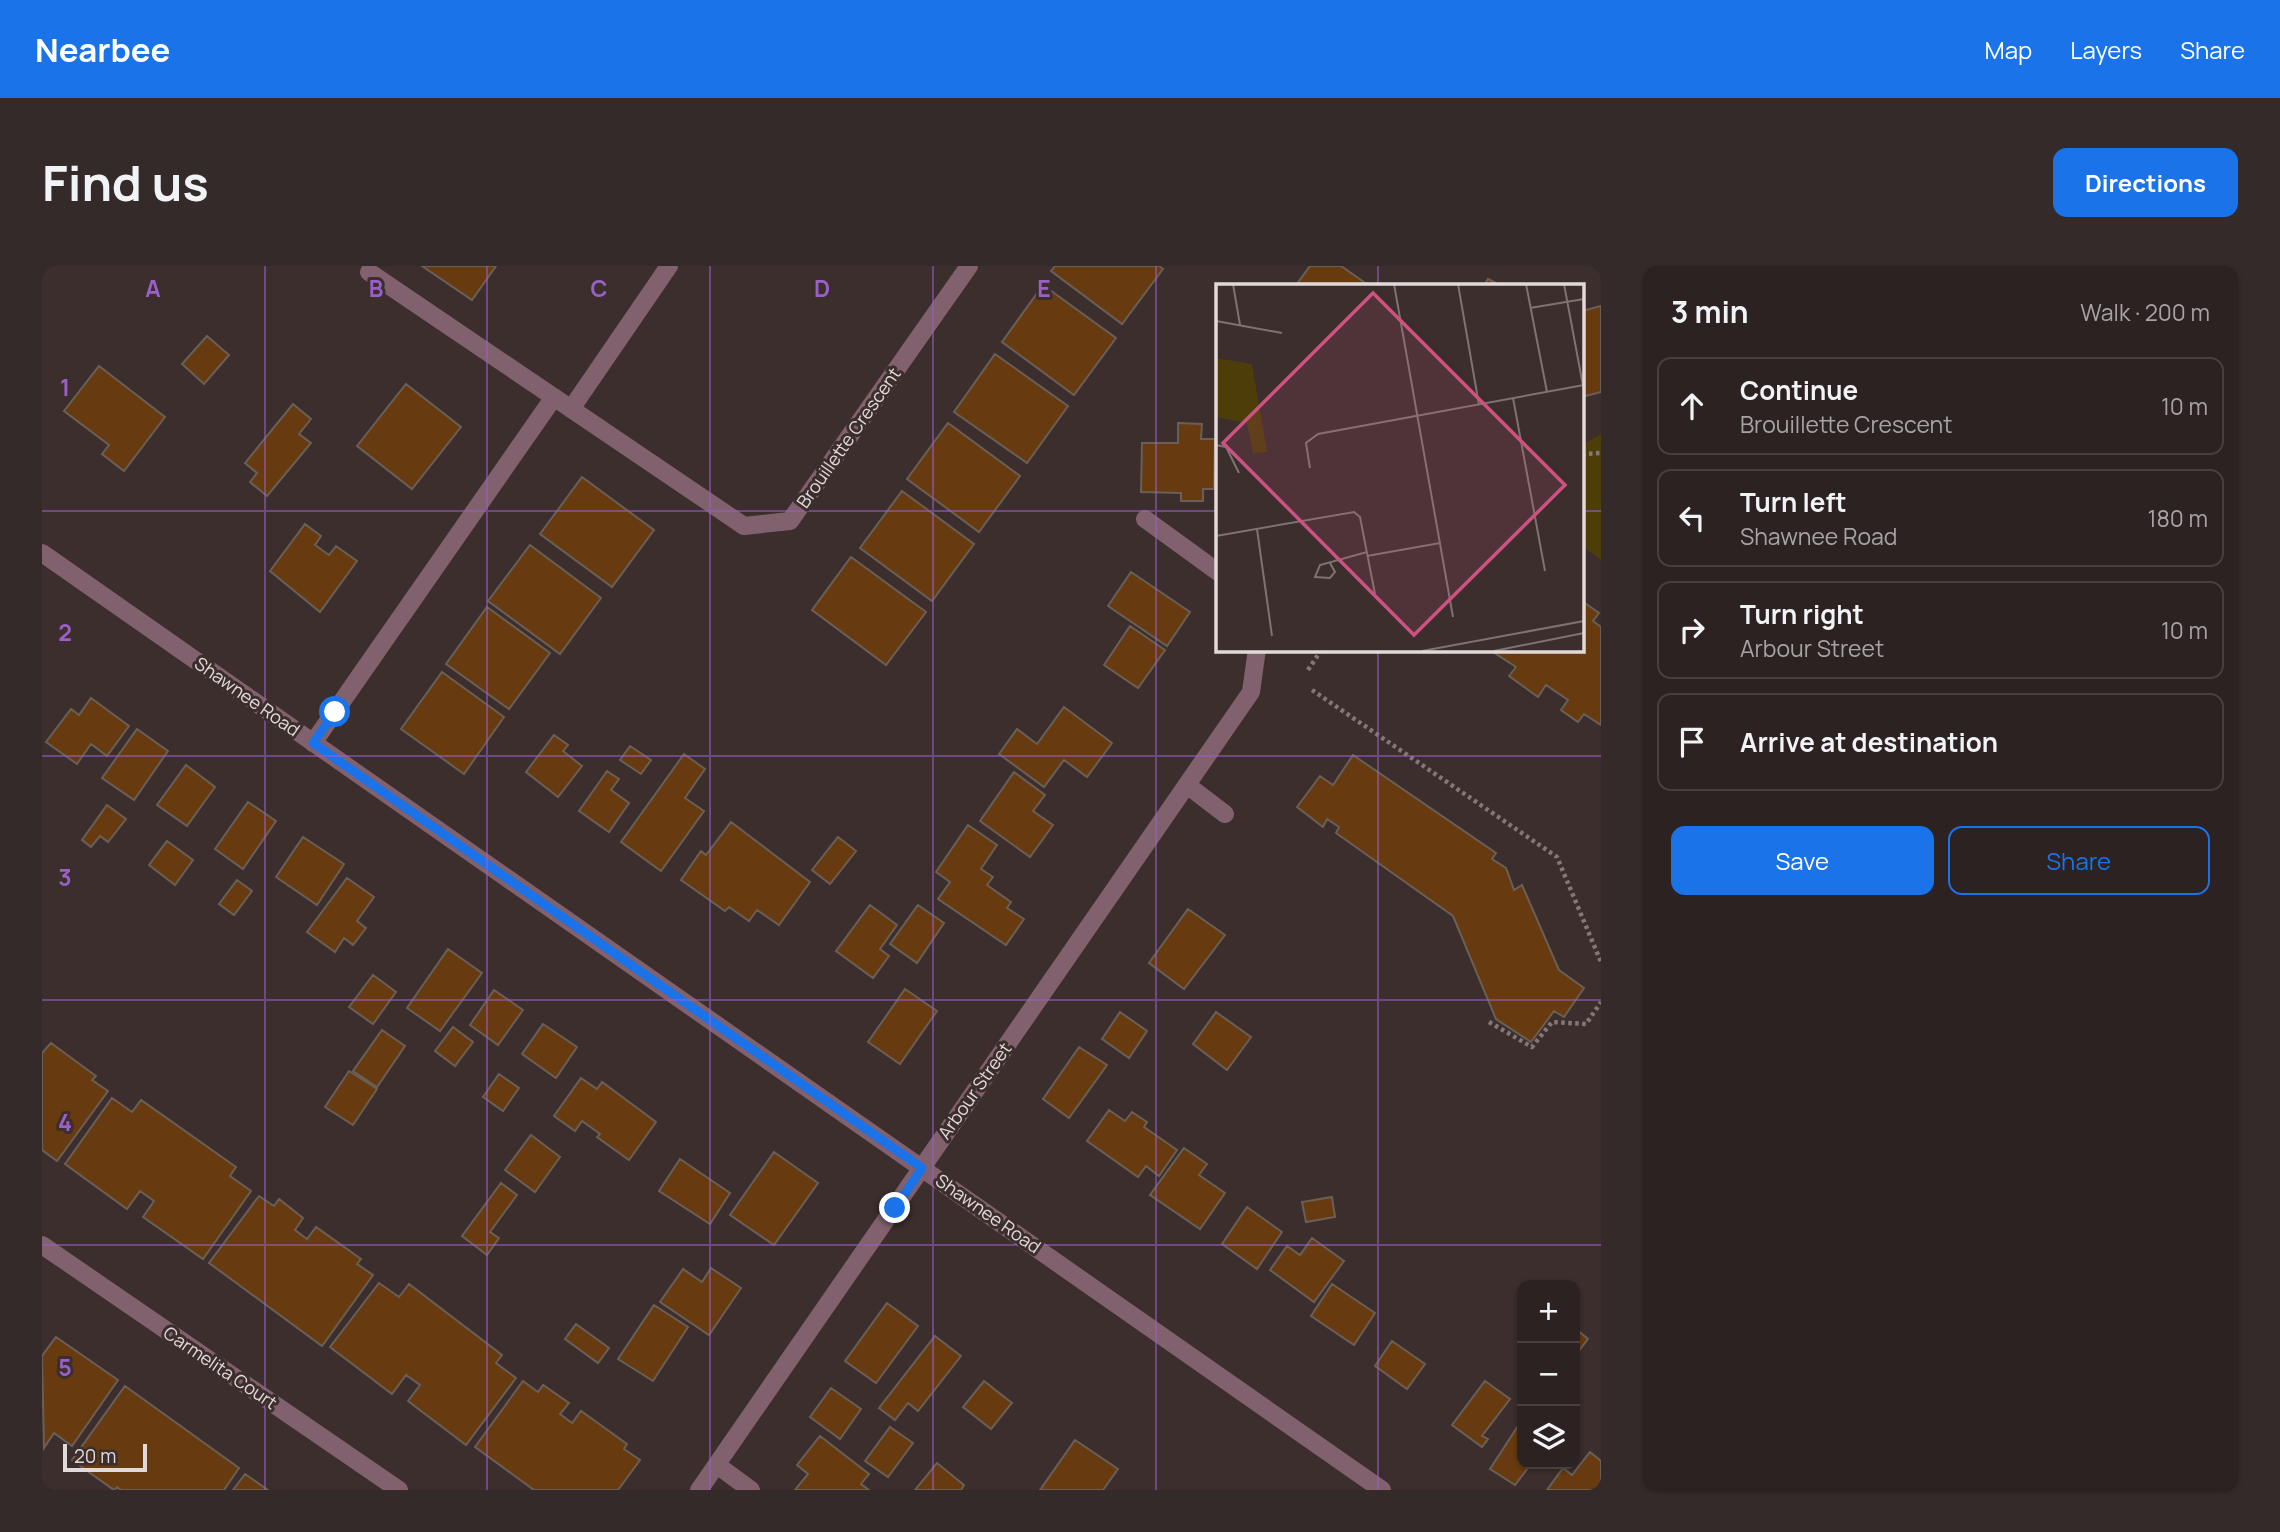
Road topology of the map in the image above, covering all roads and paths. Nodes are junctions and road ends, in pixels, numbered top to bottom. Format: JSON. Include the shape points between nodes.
{"nodes":[{"id":1,"x":669,"y":266,"type":"edge"},
{"id":2,"x":969,"y":266,"type":"edge"},
{"id":3,"x":369,"y":272,"type":"dead end"},
{"id":4,"x":554,"y":397,"type":"junction"},
{"id":5,"x":571,"y":409,"type":"junction"},
{"id":6,"x":1145,"y":519,"type":"dead end"},
{"id":7,"x":42,"y":553,"type":"edge"},
{"id":8,"x":1216,"y":571,"type":"edge"},
{"id":9,"x":1257,"y":651,"type":"edge"},
{"id":10,"x":1321,"y":651,"type":"edge"},
{"id":11,"x":1308,"y":670,"type":"dead end"},
{"id":12,"x":1312,"y":690,"type":"dead end"},
{"id":13,"x":313,"y":743,"type":"junction"},
{"id":14,"x":1187,"y":785,"type":"junction"},
{"id":15,"x":1225,"y":814,"type":"dead end"},
{"id":16,"x":1601,"y":962,"type":"edge"},
{"id":17,"x":1601,"y":1002,"type":"edge"},
{"id":18,"x":1489,"y":1022,"type":"dead end"},
{"id":19,"x":922,"y":1168,"type":"junction"},
{"id":20,"x":42,"y":1245,"type":"edge"},
{"id":21,"x":716,"y":1465,"type":"junction"},
{"id":22,"x":399,"y":1490,"type":"edge"},
{"id":23,"x":699,"y":1490,"type":"edge"},
{"id":24,"x":751,"y":1490,"type":"edge"},
{"id":25,"x":1382,"y":1490,"type":"edge"}],
"edges":[{"from":1,"to":5,"type":"street"},
{"from":2,"to":5,"type":"street","name":"Brouillette Crescent","via":[[790,521],[744,526]]},
{"from":3,"to":4,"type":"street","name":"Brouillette Crescent"},
{"from":4,"to":5,"type":"street","name":"Brouillette Crescent"},
{"from":4,"to":13,"type":"street"},
{"from":6,"to":8,"type":"street"},
{"from":7,"to":13,"type":"street","name":"Shawnee Road"},
{"from":9,"to":14,"type":"street","name":"Arbour Street","via":[[1251,692]]},
{"from":10,"to":11,"type":"path"},
{"from":12,"to":16,"type":"path","via":[[1557,857]]},
{"from":13,"to":19,"type":"street","name":"Shawnee Road"},
{"from":14,"to":15,"type":"street"},
{"from":14,"to":19,"type":"street","name":"Arbour Street"},
{"from":17,"to":18,"type":"path","via":[[1586,1024],[1552,1022],[1532,1047]]},
{"from":19,"to":21,"type":"street","name":"Arbour Street"},
{"from":19,"to":25,"type":"street","name":"Shawnee Road"},
{"from":20,"to":22,"type":"street","name":"Carmelita Court"},
{"from":21,"to":23,"type":"street","name":"Arbour Street"},
{"from":21,"to":24,"type":"street"}]}
